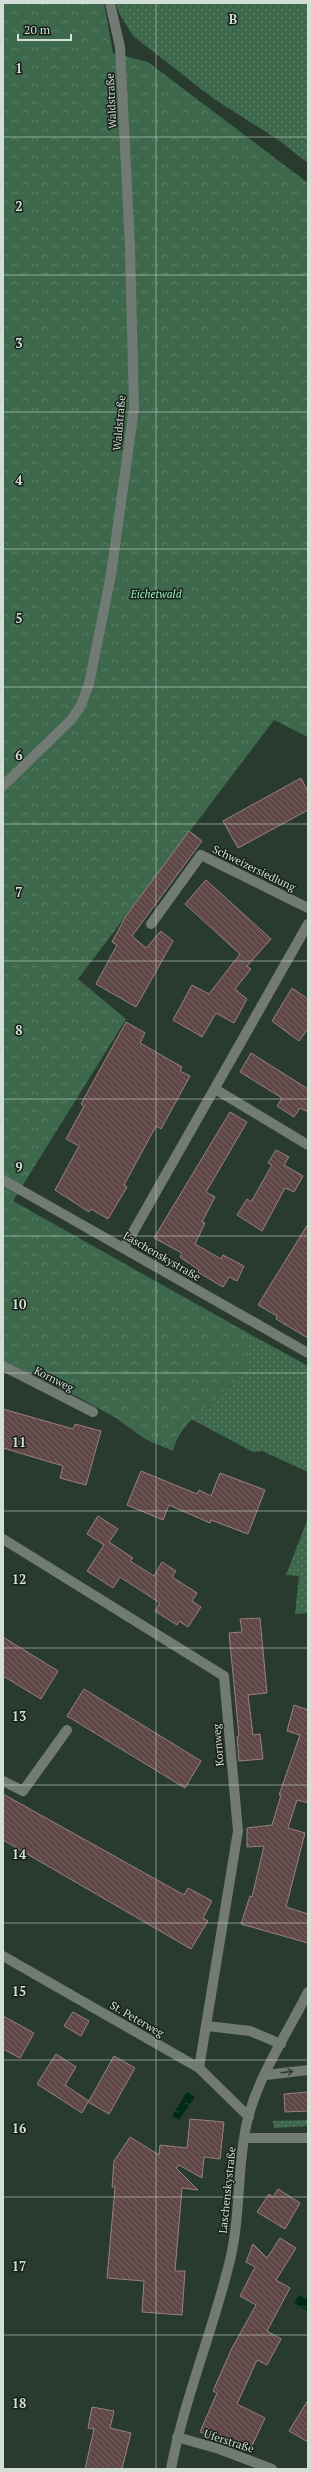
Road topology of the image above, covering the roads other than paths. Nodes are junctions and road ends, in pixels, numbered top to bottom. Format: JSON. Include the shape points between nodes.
{"nodes":[{"id":1,"x":110,"y":3,"type":"edge"},
{"id":2,"x":3,"y":786,"type":"edge"},
{"id":3,"x":308,"y":908,"type":"edge"},
{"id":4,"x":151,"y":924,"type":"dead end"},
{"id":5,"x":308,"y":924,"type":"edge"},
{"id":6,"x":215,"y":1090,"type":"junction"},
{"id":7,"x":308,"y":1145,"type":"edge"},
{"id":8,"x":3,"y":1180,"type":"edge"},
{"id":9,"x":124,"y":1248,"type":"junction"},
{"id":10,"x":308,"y":1353,"type":"edge"},
{"id":11,"x":3,"y":1366,"type":"edge"},
{"id":12,"x":93,"y":1412,"type":"dead end"},
{"id":13,"x":3,"y":1539,"type":"edge"},
{"id":14,"x":68,"y":1730,"type":"dead end"},
{"id":15,"x":3,"y":1781,"type":"edge"},
{"id":16,"x":3,"y":1956,"type":"edge"},
{"id":17,"x":308,"y":1992,"type":"edge"},
{"id":18,"x":304,"y":2007,"type":"edge"},
{"id":19,"x":207,"y":2026,"type":"junction"},
{"id":20,"x":281,"y":2044,"type":"junction"},
{"id":21,"x":199,"y":2068,"type":"junction"},
{"id":22,"x":308,"y":2070,"type":"edge"},
{"id":23,"x":266,"y":2075,"type":"junction"},
{"id":24,"x":249,"y":2117,"type":"junction"},
{"id":25,"x":244,"y":2138,"type":"junction"},
{"id":26,"x":308,"y":2138,"type":"edge"},
{"id":27,"x":177,"y":2437,"type":"junction"},
{"id":28,"x":171,"y":2469,"type":"edge"},
{"id":29,"x":272,"y":2469,"type":"edge"}],
"edges":[{"from":1,"to":2,"type":"street","name":"Waldstraße","via":[[120,48],[130,248],[134,408],[111,575],[89,684],[72,719]]},
{"from":3,"to":4,"type":"street","name":"Schweizersiedlung","via":[[200,855]]},
{"from":5,"to":6,"type":"street"},
{"from":6,"to":7,"type":"street"},
{"from":6,"to":9,"type":"street"},
{"from":8,"to":9,"type":"street","name":"Laschenskystraße"},
{"from":9,"to":10,"type":"street","name":"Laschenskystraße"},
{"from":11,"to":12,"type":"street","name":"Kornweg"},
{"from":13,"to":19,"type":"street","name":"Kornweg","via":[[224,1676],[238,1831]]},
{"from":14,"to":15,"type":"street","via":[[23,1791]]},
{"from":16,"to":21,"type":"street","name":"St. Peterweg"},
{"from":17,"to":18,"type":"street","name":"Laschenskystraße"},
{"from":18,"to":20,"type":"street","name":"Laschenskystraße"},
{"from":19,"to":20,"type":"street","via":[[250,2031]]},
{"from":19,"to":21,"type":"street","name":"Kornweg"},
{"from":20,"to":23,"type":"street","name":"Laschenskystraße"},
{"from":21,"to":24,"type":"street","name":"St. Peterweg"},
{"from":23,"to":22,"type":"street","one_way":true},
{"from":23,"to":24,"type":"street","name":"Laschenskystraße"},
{"from":24,"to":25,"type":"street","name":"Laschenskystraße"},
{"from":25,"to":26,"type":"street"},
{"from":25,"to":27,"type":"street","name":"Laschenskystraße","via":[[238,2219],[228,2268]]},
{"from":27,"to":28,"type":"street","name":"Laschenskystraße"},
{"from":27,"to":29,"type":"street","name":"Uferstraße","via":[[219,2449]]}]}
